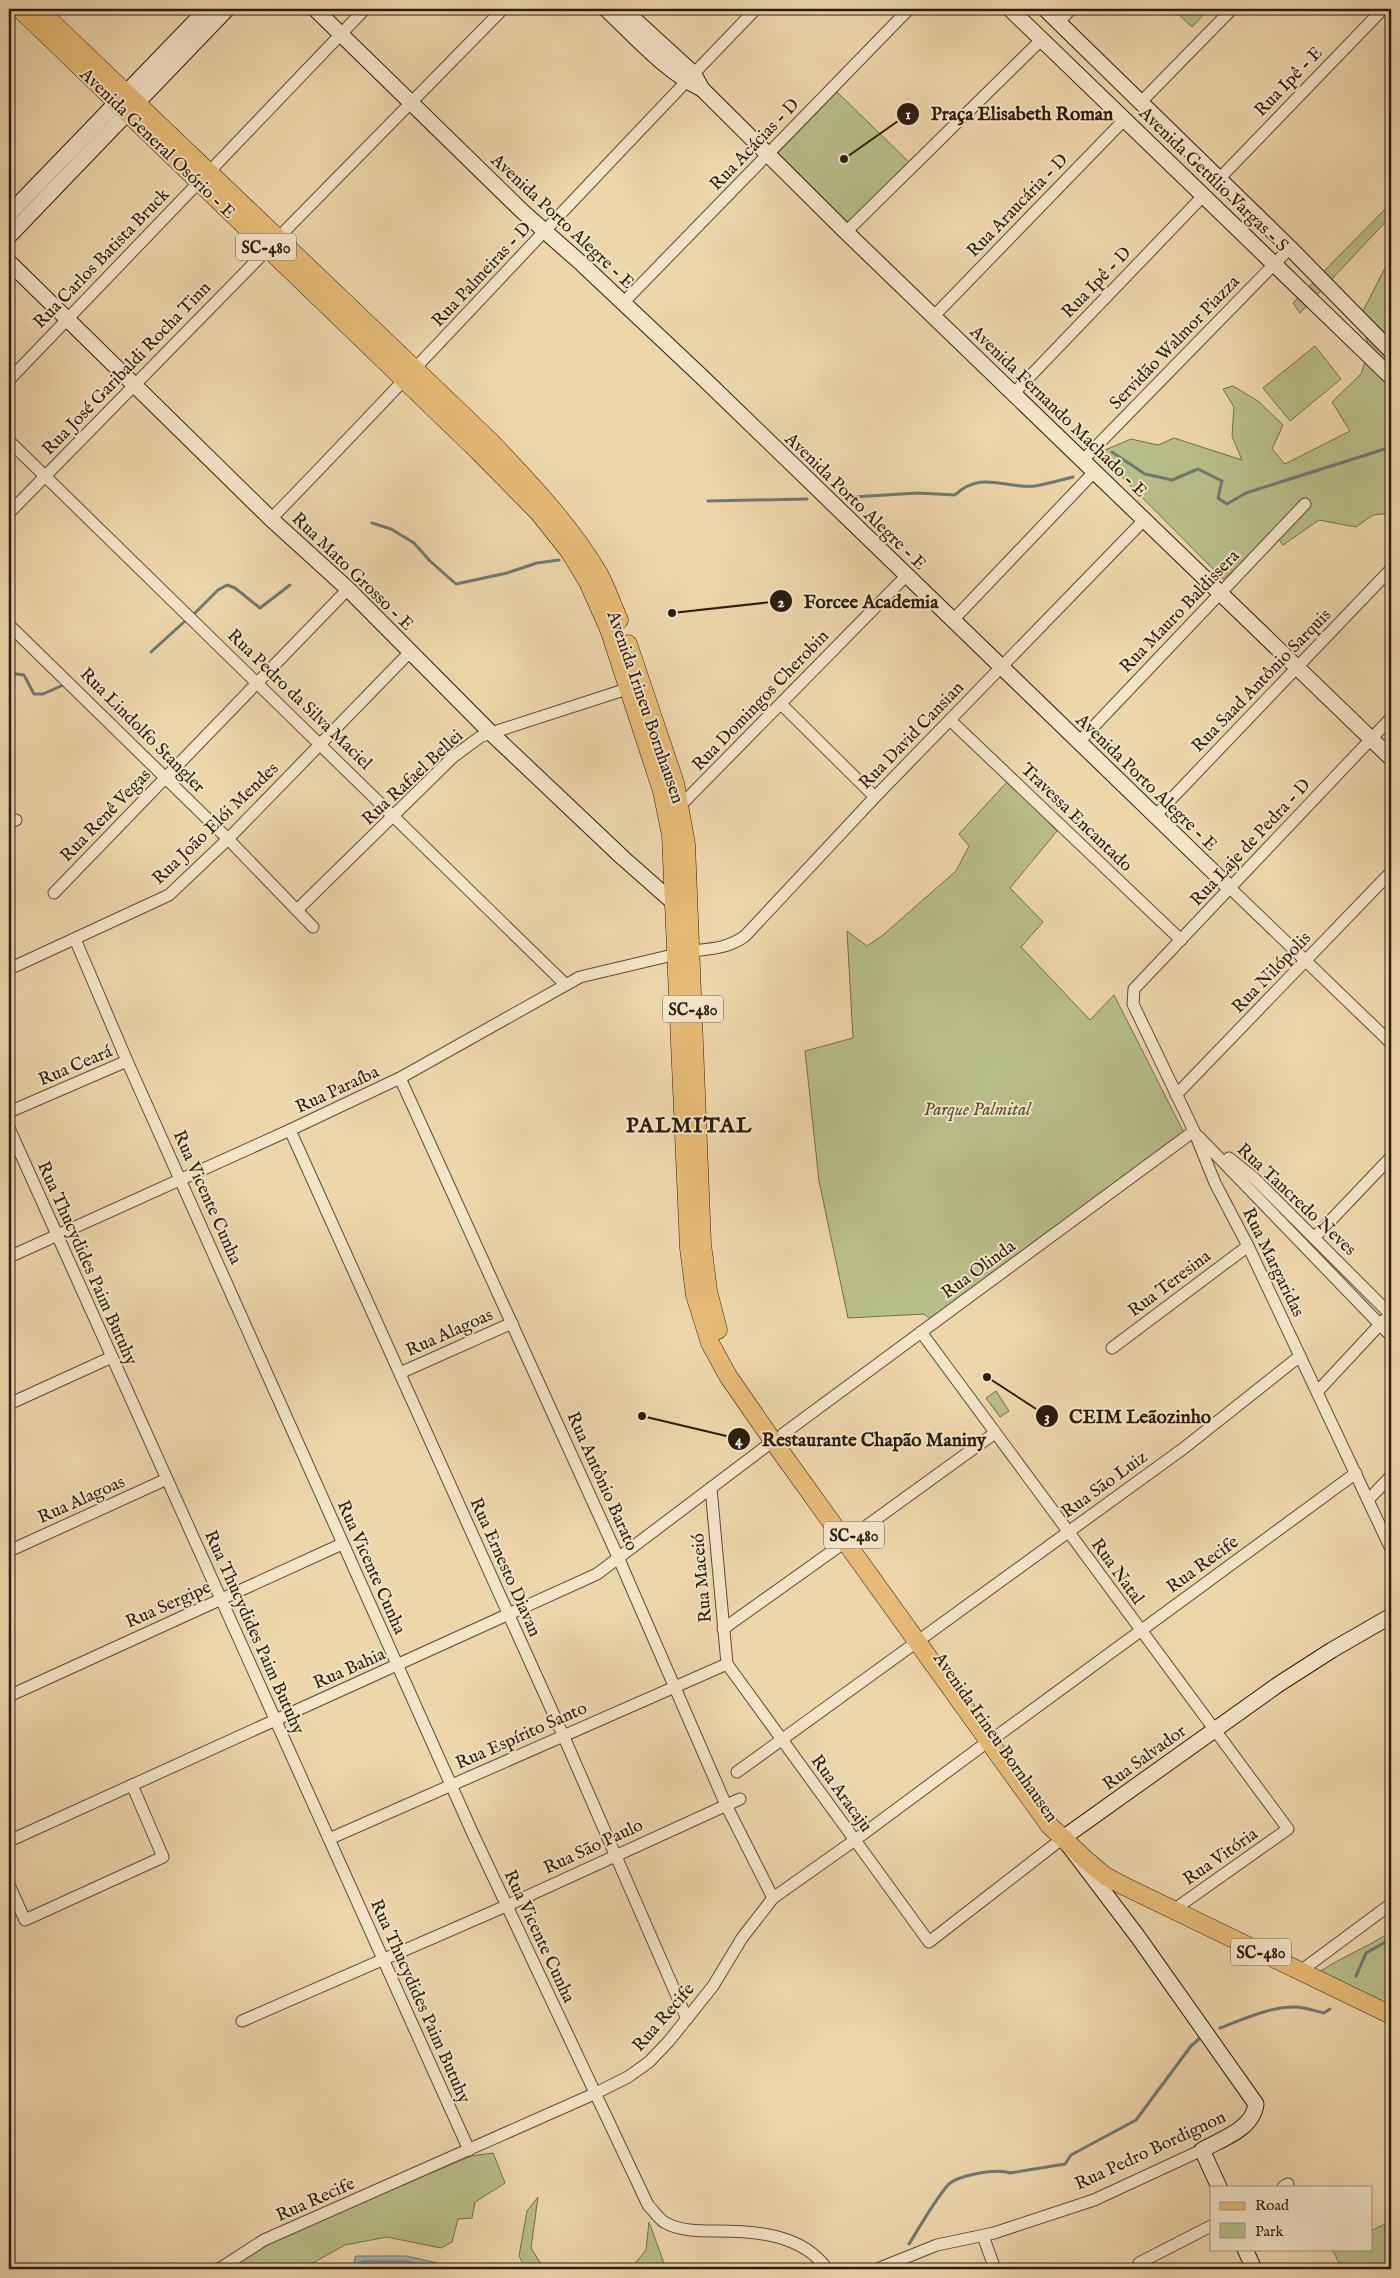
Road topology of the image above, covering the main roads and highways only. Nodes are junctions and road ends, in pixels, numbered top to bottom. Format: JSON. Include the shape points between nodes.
{"nodes":[{"id":1,"x":20,"y":9,"type":"edge"},
{"id":2,"x":38,"y":9,"type":"edge"},
{"id":3,"x":54,"y":33,"type":"junction"},
{"id":4,"x":410,"y":376,"type":"joint"},
{"id":5,"x":636,"y":686,"type":"junction"},
{"id":6,"x":682,"y":904,"type":"junction"},
{"id":7,"x":1391,"y":2015,"type":"edge"}],
"edges":[{"from":1,"to":3,"type":"main road","name":"Avenida General Osório - E","number":"SC-480"},
{"from":2,"to":3,"type":"main road","name":"Avenida General Osório - E","number":"SC-480"},
{"from":3,"to":4,"type":"main road","name":"Avenida General Osório - E","number":"SC-480"},
{"from":4,"to":5,"type":"main road","name":"Avenida Irineu Bornhausen","number":"SC-480","via":[[519,471],[580,544],[600,576],[621,625]]},
{"from":5,"to":6,"type":"main road","name":"Avenida Irineu Bornhausen","number":"SC-480","via":[[666,807]]},
{"from":5,"to":6,"type":"main road","name":"Avenida Irineu Bornhausen","number":"SC-480","via":[[675,783],[680,806],[686,844]]},
{"from":6,"to":7,"type":"main road","name":"Avenida Irineu Bornhausen","number":"SC-480","via":[[702,1244],[708,1291],[720,1338],[778,1438],[993,1738],[1049,1825],[1105,1876]]}]}
